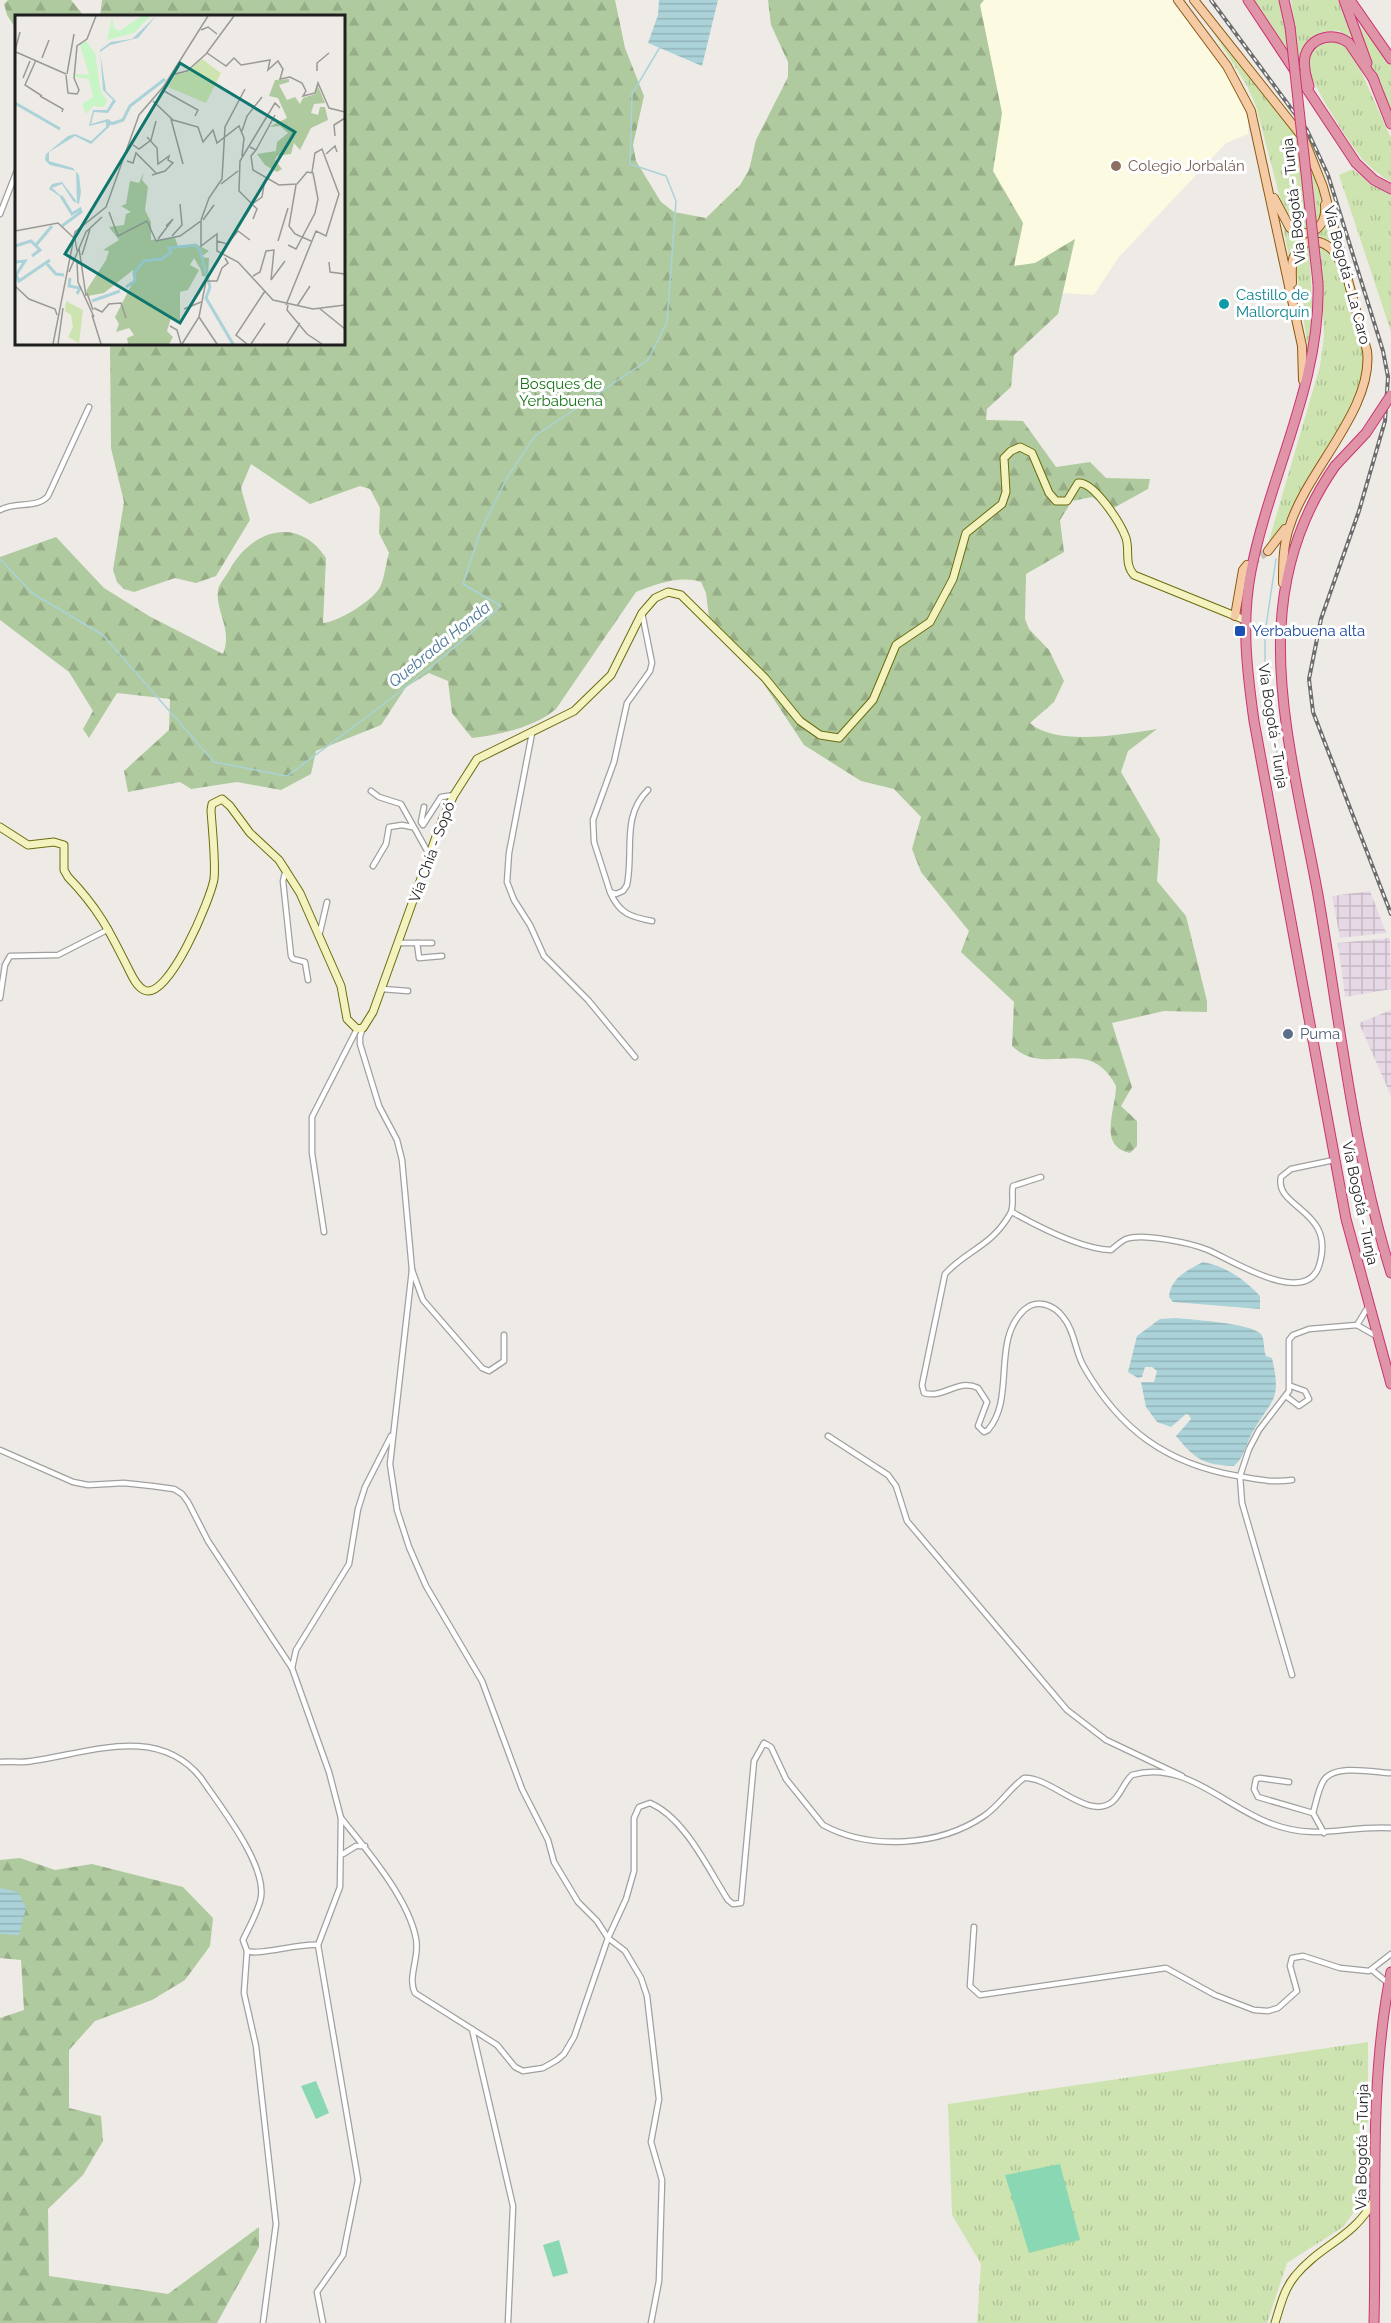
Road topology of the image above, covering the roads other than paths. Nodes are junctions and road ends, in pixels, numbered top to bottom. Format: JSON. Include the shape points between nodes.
{"nodes":[{"id":1,"x":1178,"y":0,"type":"edge"},
{"id":2,"x":1194,"y":0,"type":"edge"},
{"id":3,"x":1248,"y":0,"type":"edge"},
{"id":4,"x":1286,"y":0,"type":"edge"},
{"id":5,"x":1344,"y":0,"type":"edge"},
{"id":6,"x":1350,"y":0,"type":"edge"},
{"id":7,"x":1391,"y":59,"type":"edge"},
{"id":8,"x":1374,"y":80,"type":"junction"},
{"id":9,"x":1310,"y":91,"type":"junction"},
{"id":10,"x":1391,"y":124,"type":"edge"},
{"id":11,"x":15,"y":176,"type":"edge"},
{"id":12,"x":1323,"y":187,"type":"junction"},
{"id":13,"x":1269,"y":189,"type":"junction"},
{"id":14,"x":1391,"y":189,"type":"edge"},
{"id":15,"x":0,"y":214,"type":"edge"},
{"id":16,"x":1293,"y":302,"type":"junction"},
{"id":17,"x":1356,"y":310,"type":"junction"},
{"id":18,"x":1303,"y":390,"type":"junction"},
{"id":19,"x":1391,"y":395,"type":"edge"},
{"id":20,"x":89,"y":407,"type":"dead end"},
{"id":21,"x":1296,"y":509,"type":"junction"},
{"id":22,"x":0,"y":510,"type":"edge"},
{"id":23,"x":1268,"y":551,"type":"tunnel mouth"},
{"id":24,"x":1247,"y":565,"type":"tunnel mouth"},
{"id":25,"x":1283,"y":608,"type":"junction"},
{"id":26,"x":642,"y":613,"type":"junction"},
{"id":27,"x":1234,"y":616,"type":"junction"},
{"id":28,"x":1245,"y":620,"type":"junction"},
{"id":29,"x":532,"y":730,"type":"junction"},
{"id":30,"x":648,"y":790,"type":"dead end"},
{"id":31,"x":371,"y":791,"type":"dead end"},
{"id":32,"x":454,"y":795,"type":"junction"},
{"id":33,"x":424,"y":807,"type":"dead end"},
{"id":34,"x":0,"y":826,"type":"edge"},
{"id":35,"x":412,"y":827,"type":"junction"},
{"id":36,"x":430,"y":856,"type":"junction"},
{"id":37,"x":373,"y":866,"type":"dead end"},
{"id":38,"x":286,"y":869,"type":"junction"},
{"id":39,"x":610,"y":892,"type":"junction"},
{"id":40,"x":327,"y":902,"type":"dead end"},
{"id":41,"x":652,"y":921,"type":"dead end"},
{"id":42,"x":109,"y":929,"type":"junction"},
{"id":43,"x":320,"y":932,"type":"junction"},
{"id":44,"x":398,"y":943,"type":"junction"},
{"id":45,"x":417,"y":943,"type":"junction"},
{"id":46,"x":432,"y":943,"type":"dead end"},
{"id":47,"x":442,"y":956,"type":"dead end"},
{"id":48,"x":308,"y":980,"type":"dead end"},
{"id":49,"x":382,"y":989,"type":"junction"},
{"id":50,"x":408,"y":992,"type":"dead end"},
{"id":51,"x":0,"y":998,"type":"edge"},
{"id":52,"x":360,"y":1028,"type":"junction"},
{"id":53,"x":634,"y":1057,"type":"dead end"},
{"id":54,"x":1334,"y":1160,"type":"junction"},
{"id":55,"x":1041,"y":1177,"type":"dead end"},
{"id":56,"x":1012,"y":1212,"type":"junction"},
{"id":57,"x":324,"y":1232,"type":"dead end"},
{"id":58,"x":412,"y":1270,"type":"junction"},
{"id":59,"x":1391,"y":1273,"type":"edge"},
{"id":60,"x":1368,"y":1306,"type":"junction"},
{"id":61,"x":1357,"y":1325,"type":"junction"},
{"id":62,"x":504,"y":1335,"type":"dead end"},
{"id":63,"x":1378,"y":1337,"type":"junction"},
{"id":64,"x":1391,"y":1384,"type":"edge"},
{"id":65,"x":1291,"y":1386,"type":"junction"},
{"id":66,"x":1286,"y":1396,"type":"junction"},
{"id":67,"x":392,"y":1434,"type":"junction"},
{"id":68,"x":828,"y":1436,"type":"dead end"},
{"id":69,"x":0,"y":1450,"type":"edge"},
{"id":70,"x":1240,"y":1476,"type":"junction"},
{"id":71,"x":1292,"y":1480,"type":"dead end"},
{"id":72,"x":292,"y":1668,"type":"junction"},
{"id":73,"x":1292,"y":1675,"type":"dead end"},
{"id":74,"x":0,"y":1761,"type":"edge"},
{"id":75,"x":1390,"y":1773,"type":"edge"},
{"id":76,"x":1187,"y":1778,"type":"junction"},
{"id":77,"x":1289,"y":1782,"type":"dead end"},
{"id":78,"x":1312,"y":1813,"type":"junction"},
{"id":79,"x":341,"y":1818,"type":"junction"},
{"id":80,"x":1391,"y":1828,"type":"edge"},
{"id":81,"x":1324,"y":1833,"type":"junction"},
{"id":82,"x":365,"y":1846,"type":"junction"},
{"id":83,"x":343,"y":1854,"type":"junction"},
{"id":84,"x":974,"y":1927,"type":"dead end"},
{"id":85,"x":608,"y":1938,"type":"junction"},
{"id":86,"x":318,"y":1945,"type":"junction"},
{"id":87,"x":247,"y":1951,"type":"junction"},
{"id":88,"x":1391,"y":1954,"type":"edge"},
{"id":89,"x":1371,"y":1970,"type":"junction"},
{"id":90,"x":1391,"y":1972,"type":"edge"},
{"id":91,"x":1389,"y":1983,"type":"junction"},
{"id":92,"x":472,"y":2029,"type":"junction"},
{"id":93,"x":1375,"y":2197,"type":"junction"},
{"id":94,"x":263,"y":2323,"type":"edge"},
{"id":95,"x":323,"y":2323,"type":"edge"},
{"id":96,"x":508,"y":2323,"type":"edge"},
{"id":97,"x":651,"y":2323,"type":"edge"},
{"id":98,"x":1275,"y":2323,"type":"edge"},
{"id":99,"x":1374,"y":2323,"type":"edge"}],
"edges":[{"from":1,"to":13,"type":"main road","via":[[1214,46],[1246,97]]},
{"from":2,"to":12,"type":"main road","name":"Vía Bogotá - La Caro","via":[[1295,124]]},
{"from":3,"to":9,"type":"highway"},
{"from":4,"to":18,"type":"highway","name":"Vía Bogotá - Tunja","bridge":true,"via":[[1318,283],[1317,326]]},
{"from":5,"to":8,"type":"highway"},
{"from":6,"to":7,"type":"highway"},
{"from":8,"to":9,"type":"highway","via":[[1349,43],[1329,36],[1314,42],[1305,57]]},
{"from":8,"to":10,"type":"highway"},
{"from":9,"to":14,"type":"highway","via":[[1356,163]]},
{"from":11,"to":15,"type":"street"},
{"from":12,"to":13,"type":"main road","via":[[1322,224],[1311,233],[1296,232],[1286,223]]},
{"from":12,"to":17,"type":"main road","name":"Vía Bogotá - La Caro"},
{"from":13,"to":16,"type":"main road"},
{"from":16,"to":17,"type":"main road","via":[[1293,259],[1305,243],[1317,240],[1335,252]]},
{"from":16,"to":18,"type":"main road","via":[[1302,346]]},
{"from":17,"to":21,"type":"main road","name":"Vía Bogotá - La Caro","via":[[1368,359],[1364,389]]},
{"from":18,"to":28,"type":"highway","name":"Vía Bogotá - Tunja","via":[[1256,549]]},
{"from":19,"to":25,"type":"highway","name":"Vía Bogotá - Tunja","bridge":true,"via":[[1366,434],[1335,466],[1314,498],[1287,570]]},
{"from":20,"to":22,"type":"street","via":[[48,496],[39,502]]},
{"from":21,"to":23,"type":"main road","via":[[1280,539]]},
{"from":21,"to":25,"type":"main road","name":"Vía Bogotá - La Caro","via":[[1284,548]]},
{"from":24,"to":27,"type":"main road"},
{"from":25,"to":59,"type":"highway","name":"Vía Bogotá - Tunja","via":[[1281,655],[1289,731],[1363,1164]]},
{"from":26,"to":27,"type":"street","name":"Vía Chía - Sopó","via":[[655,598],[668,592],[681,595],[765,678],[800,721],[820,735],[842,736],[873,700],[896,645],[930,622],[953,579],[966,534],[1002,504],[1006,492],[1004,458],[1020,447],[1032,453],[1056,501],[1067,501],[1078,483],[1093,488],[1123,532],[1134,575]]},
{"from":26,"to":29,"type":"street","name":"Vía Chía - Sopó","via":[[602,686],[574,711]]},
{"from":26,"to":39,"type":"street","via":[[652,663],[627,703],[614,762],[593,820],[594,842]]},
{"from":27,"to":28,"type":"street","name":"Vía Chía - Sopó"},
{"from":28,"to":54,"type":"highway","name":"Vía Bogotá - Tunja","via":[[1254,722]]},
{"from":29,"to":32,"type":"street","name":"Vía Chía - Sopó","via":[[477,759]]},
{"from":29,"to":53,"type":"street","via":[[507,882],[544,956],[588,1000]]},
{"from":30,"to":39,"type":"street","via":[[636,801],[632,814],[627,885],[616,894]]},
{"from":31,"to":35,"type":"street","via":[[401,804]]},
{"from":32,"to":33,"type":"street","via":[[441,797],[423,825]]},
{"from":32,"to":36,"type":"street","name":"Vía Chía - Sopó"},
{"from":34,"to":42,"type":"street","via":[[28,845],[64,845],[64,870]]},
{"from":35,"to":36,"type":"street"},
{"from":35,"to":37,"type":"street","via":[[389,827],[386,844]]},
{"from":36,"to":44,"type":"street","name":"Vía Chía - Sopó"},
{"from":38,"to":42,"type":"street","via":[[230,806],[222,799],[217,800],[211,810],[214,880],[207,905],[160,987],[148,991],[138,985]]},
{"from":38,"to":43,"type":"street"},
{"from":38,"to":48,"type":"street","via":[[283,881],[291,956],[305,962]]},
{"from":39,"to":41,"type":"street","via":[[618,909],[626,915]]},
{"from":40,"to":43,"type":"street"},
{"from":42,"to":51,"type":"street","via":[[58,955],[10,956]]},
{"from":43,"to":52,"type":"street","via":[[341,986],[347,1020]]},
{"from":44,"to":45,"type":"street"},
{"from":44,"to":49,"type":"street","name":"Vía Chía - Sopó"},
{"from":45,"to":46,"type":"street"},
{"from":45,"to":47,"type":"street","via":[[419,958]]},
{"from":49,"to":50,"type":"street"},
{"from":49,"to":52,"type":"street","name":"Vía Chía - Sopó"},
{"from":52,"to":57,"type":"street","via":[[312,1117],[312,1153]]},
{"from":52,"to":58,"type":"street","via":[[363,1054],[379,1106],[397,1140],[402,1160]]},
{"from":54,"to":56,"type":"street","via":[[1291,1169],[1281,1177],[1281,1190],[1309,1214],[1320,1231],[1318,1268],[1315,1274],[1299,1282],[1268,1278],[1207,1250],[1184,1244],[1137,1238],[1126,1239],[1111,1250],[1096,1247]]},
{"from":54,"to":60,"type":"highway","name":"Vía Bogotá - Tunja"},
{"from":55,"to":56,"type":"street","via":[[1013,1186]]},
{"from":56,"to":70,"type":"street","via":[[990,1241],[945,1274],[922,1385],[924,1393],[942,1393],[962,1384],[978,1388],[987,1402],[978,1426],[984,1432],[988,1430],[997,1412],[1014,1326],[1026,1309],[1045,1304],[1063,1317],[1083,1366],[1125,1423],[1141,1438],[1195,1467]]},
{"from":58,"to":62,"type":"street","via":[[423,1300],[482,1368],[489,1371],[504,1361]]},
{"from":58,"to":67,"type":"street"},
{"from":60,"to":61,"type":"street"},
{"from":60,"to":63,"type":"highway","name":"Vía Bogotá - Tunja"},
{"from":61,"to":63,"type":"street"},
{"from":61,"to":65,"type":"street","via":[[1309,1329],[1293,1335],[1287,1347]]},
{"from":63,"to":64,"type":"highway","name":"Vía Bogotá - Tunja"},
{"from":65,"to":66,"type":"street"},
{"from":65,"to":66,"type":"street","via":[[1305,1391],[1309,1399],[1299,1406]]},
{"from":66,"to":70,"type":"street","via":[[1259,1430]]},
{"from":67,"to":72,"type":"street","via":[[365,1487],[349,1564],[296,1650]]},
{"from":67,"to":85,"type":"street","via":[[392,1485],[409,1547],[426,1586],[482,1681],[554,1862],[578,1902]]},
{"from":68,"to":76,"type":"street","via":[[888,1474],[907,1521],[1067,1710],[1106,1740]]},
{"from":69,"to":72,"type":"street","via":[[73,1482],[152,1486],[182,1494],[208,1541]]},
{"from":70,"to":71,"type":"street","via":[[1261,1481]]},
{"from":70,"to":73,"type":"street","via":[[1242,1503]]},
{"from":72,"to":79,"type":"street"},
{"from":74,"to":87,"type":"street","via":[[29,1762],[146,1745],[186,1762],[201,1778],[239,1837],[258,1875],[261,1898],[243,1940]]},
{"from":75,"to":78,"type":"street","via":[[1332,1773],[1323,1781]]},
{"from":76,"to":81,"type":"street","via":[[1274,1825]]},
{"from":76,"to":85,"type":"street","via":[[1131,1775],[1112,1802],[1099,1807],[1071,1798],[1038,1780],[1024,1778],[973,1823],[939,1837],[895,1842],[860,1837],[823,1825],[786,1779],[771,1747],[764,1743],[754,1761],[741,1903],[733,1904],[728,1899],[710,1867],[682,1831],[656,1806],[644,1804],[634,1818],[634,1871]]},
{"from":77,"to":78,"type":"street","via":[[1260,1778],[1256,1779],[1254,1789],[1258,1797]]},
{"from":78,"to":81,"type":"street"},
{"from":79,"to":82,"type":"street"},
{"from":79,"to":83,"type":"street"},
{"from":80,"to":81,"type":"street"},
{"from":82,"to":83,"type":"street","via":[[356,1846]]},
{"from":82,"to":92,"type":"street","via":[[394,1889],[414,1931],[414,1990],[420,1998]]},
{"from":83,"to":86,"type":"street","via":[[340,1887]]},
{"from":84,"to":89,"type":"street","via":[[970,1986],[980,1995],[1166,1968],[1230,2001],[1268,2011],[1278,2008],[1297,1991],[1290,1965],[1292,1958],[1303,1956],[1340,1968]]},
{"from":85,"to":92,"type":"street","via":[[574,2037],[557,2060],[537,2070],[523,2071],[497,2045]]},
{"from":85,"to":97,"type":"street","via":[[625,1951],[647,1996],[659,2099],[651,2135],[662,2180],[660,2264]]},
{"from":86,"to":87,"type":"street"},
{"from":86,"to":95,"type":"street","via":[[358,2180],[343,2255],[317,2292]]},
{"from":87,"to":94,"type":"street","via":[[243,1993],[255,2046],[276,2224]]},
{"from":88,"to":89,"type":"street"},
{"from":89,"to":91,"type":"street"},
{"from":90,"to":91,"type":"highway","name":"Vía Bogotá - Tunja"},
{"from":91,"to":93,"type":"highway","name":"Vía Bogotá - Tunja","via":[[1381,2039]]},
{"from":92,"to":96,"type":"street","via":[[513,2206]]},
{"from":93,"to":98,"type":"street","via":[[1359,2223],[1293,2278]]},
{"from":93,"to":99,"type":"highway","name":"Vía Bogotá - Tunja"}]}
